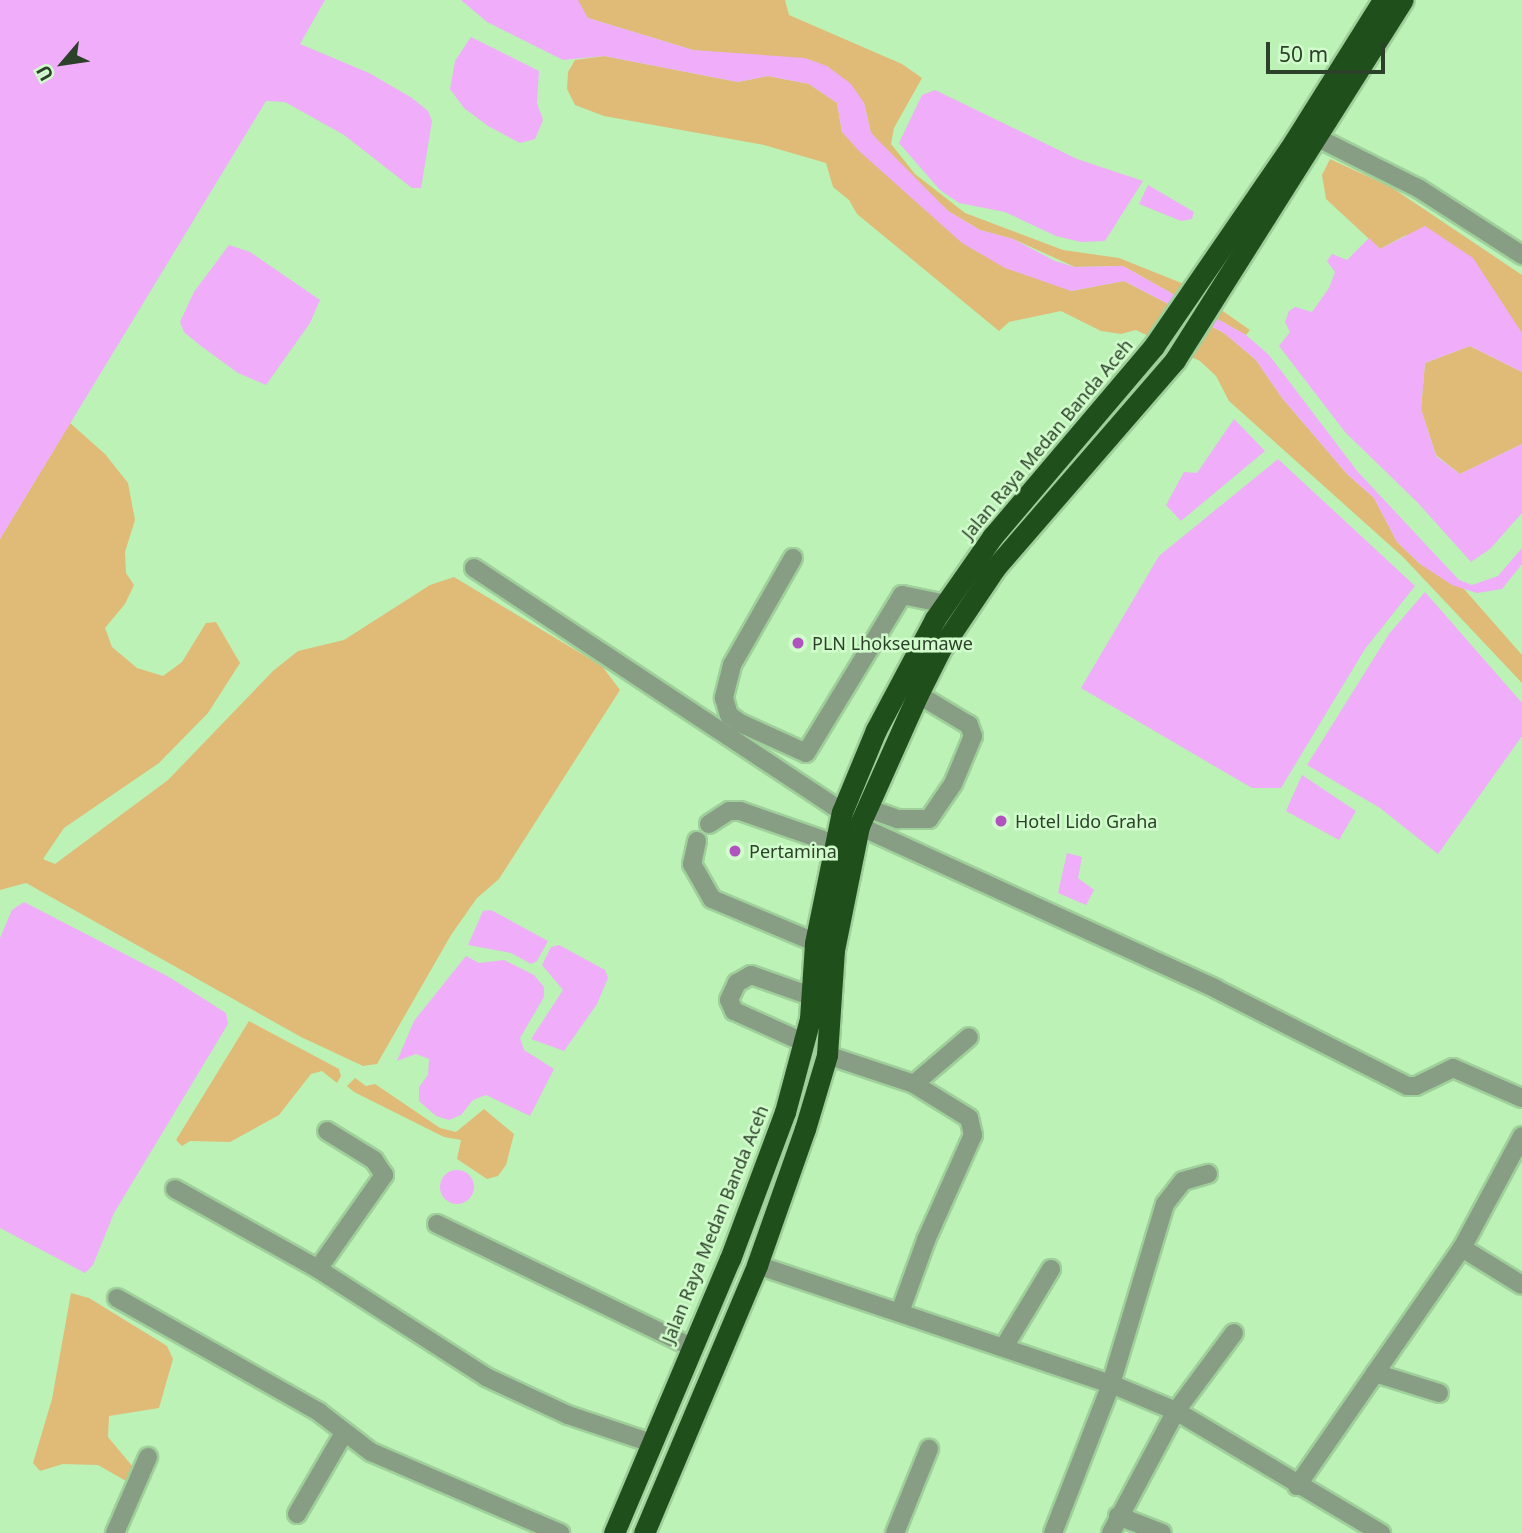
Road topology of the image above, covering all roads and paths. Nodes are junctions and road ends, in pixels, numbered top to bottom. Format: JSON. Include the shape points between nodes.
{"nodes":[{"id":1,"x":1383,"y":0,"type":"edge"},
{"id":2,"x":1403,"y":0,"type":"edge"},
{"id":3,"x":1318,"y":138,"type":"junction"},
{"id":4,"x":1522,"y":256,"type":"edge"},
{"id":5,"x":1050,"y":485,"type":"junction"},
{"id":6,"x":793,"y":558,"type":"dead end"},
{"id":7,"x":474,"y":568,"type":"dead end"},
{"id":8,"x":946,"y":604,"type":"junction"},
{"id":9,"x":909,"y":689,"type":"junction"},
{"id":10,"x":842,"y":812,"type":"junction"},
{"id":11,"x":863,"y":817,"type":"junction"},
{"id":12,"x":709,"y":824,"type":"dead end"},
{"id":13,"x":697,"y":841,"type":"dead end"},
{"id":14,"x":835,"y":844,"type":"junction"},
{"id":15,"x":825,"y":946,"type":"junction"},
{"id":16,"x":811,"y":996,"type":"junction"},
{"id":17,"x":970,"y":1037,"type":"dead end"},
{"id":18,"x":805,"y":1043,"type":"junction"},
{"id":19,"x":827,"y":1055,"type":"junction"},
{"id":20,"x":914,"y":1084,"type":"junction"},
{"id":21,"x":1522,"y":1098,"type":"edge"},
{"id":22,"x":327,"y":1131,"type":"dead end"},
{"id":23,"x":1522,"y":1136,"type":"edge"},
{"id":24,"x":1208,"y":1174,"type":"dead end"},
{"id":25,"x":175,"y":1189,"type":"dead end"},
{"id":26,"x":437,"y":1224,"type":"dead end"},
{"id":27,"x":1462,"y":1248,"type":"junction"},
{"id":28,"x":757,"y":1265,"type":"junction"},
{"id":29,"x":318,"y":1269,"type":"junction"},
{"id":30,"x":1051,"y":1269,"type":"dead end"},
{"id":31,"x":1522,"y":1285,"type":"edge"},
{"id":32,"x":117,"y":1298,"type":"dead end"},
{"id":33,"x":900,"y":1312,"type":"junction"},
{"id":34,"x":1234,"y":1334,"type":"dead end"},
{"id":35,"x":1004,"y":1347,"type":"junction"},
{"id":36,"x":691,"y":1348,"type":"junction"},
{"id":37,"x":1375,"y":1373,"type":"junction"},
{"id":38,"x":1111,"y":1384,"type":"junction"},
{"id":39,"x":1439,"y":1393,"type":"dead end"},
{"id":40,"x":1176,"y":1411,"type":"junction"},
{"id":41,"x":344,"y":1433,"type":"junction"},
{"id":42,"x":651,"y":1443,"type":"junction"},
{"id":43,"x":929,"y":1449,"type":"dead end"},
{"id":44,"x":148,"y":1457,"type":"dead end"},
{"id":45,"x":1297,"y":1486,"type":"junction"},
{"id":46,"x":297,"y":1514,"type":"dead end"},
{"id":47,"x":1115,"y":1525,"type":"edge"},
{"id":48,"x":116,"y":1533,"type":"edge"},
{"id":49,"x":560,"y":1533,"type":"edge"},
{"id":50,"x":614,"y":1533,"type":"edge"},
{"id":51,"x":643,"y":1533,"type":"edge"},
{"id":52,"x":895,"y":1533,"type":"edge"},
{"id":53,"x":1053,"y":1533,"type":"edge"},
{"id":54,"x":1162,"y":1533,"type":"edge"},
{"id":55,"x":1381,"y":1533,"type":"edge"}],
"edges":[{"from":1,"to":5,"type":"highway","name":"Jalan Raya Medan Banda Aceh","via":[[1199,284]]},
{"from":2,"to":3,"type":"highway","name":"Jalan Raya Medan Banda Aceh"},
{"from":3,"to":4,"type":"street","via":[[1418,188]]},
{"from":3,"to":5,"type":"highway","name":"Jalan Raya Medan Banda Aceh","via":[[1175,360]]},
{"from":5,"to":8,"type":"highway","name":"Jalan Raya Medan Banda Aceh","via":[[993,536]]},
{"from":5,"to":9,"type":"highway","name":"Jalan Raya Medan Banda Aceh"},
{"from":6,"to":8,"type":"street","via":[[732,665],[724,698],[729,715],[740,723],[806,753],[902,595]]},
{"from":7,"to":10,"type":"street"},
{"from":8,"to":9,"type":"highway","name":"Jalan Raya Medan Banda Aceh"},
{"from":9,"to":10,"type":"highway","name":"Jalan Raya Medan Banda Aceh"},
{"from":9,"to":11,"type":"highway","name":"Jalan Raya Medan Banda Aceh"},
{"from":9,"to":11,"type":"street","via":[[972,728],[973,736],[953,784],[925,821]]},
{"from":10,"to":14,"type":"highway","name":"Jalan Raya Medan Banda Aceh"},
{"from":11,"to":15,"type":"highway","name":"Jalan Raya Medan Banda Aceh"},
{"from":11,"to":21,"type":"street","via":[[1407,1086],[1453,1068]]},
{"from":12,"to":14,"type":"street","via":[[729,811],[740,811]]},
{"from":13,"to":15,"type":"street","via":[[692,864],[712,900]]},
{"from":14,"to":15,"type":"highway","name":"Jalan Raya Medan Banda Aceh"},
{"from":15,"to":16,"type":"highway","name":"Jalan Raya Medan Banda Aceh"},
{"from":15,"to":19,"type":"highway","name":"Jalan Raya Medan Banda Aceh"},
{"from":16,"to":18,"type":"highway","name":"Jalan Raya Medan Banda Aceh"},
{"from":16,"to":18,"type":"street","via":[[751,975],[737,983],[729,1000],[734,1011]]},
{"from":17,"to":20,"type":"street"},
{"from":18,"to":36,"type":"highway","name":"Jalan Raya Medan Banda Aceh","via":[[771,1156]]},
{"from":19,"to":20,"type":"street"},
{"from":19,"to":28,"type":"highway","name":"Jalan Raya Medan Banda Aceh"},
{"from":20,"to":33,"type":"street","via":[[969,1118],[973,1135]]},
{"from":22,"to":29,"type":"street","via":[[374,1160],[384,1175]]},
{"from":23,"to":27,"type":"street"},
{"from":24,"to":38,"type":"street","via":[[1183,1181],[1165,1204]]},
{"from":25,"to":29,"type":"street"},
{"from":26,"to":36,"type":"street"},
{"from":27,"to":31,"type":"street"},
{"from":27,"to":37,"type":"street"},
{"from":28,"to":33,"type":"street"},
{"from":28,"to":51,"type":"highway","name":"Jalan Raya Medan Banda Aceh"},
{"from":29,"to":42,"type":"street","via":[[486,1377],[568,1415]]},
{"from":30,"to":35,"type":"street"},
{"from":32,"to":41,"type":"street","via":[[319,1412]]},
{"from":33,"to":35,"type":"street"},
{"from":34,"to":40,"type":"street"},
{"from":35,"to":38,"type":"street"},
{"from":36,"to":42,"type":"highway","name":"Jalan Raya Medan Banda Aceh"},
{"from":37,"to":39,"type":"street"},
{"from":37,"to":45,"type":"street"},
{"from":38,"to":40,"type":"street"},
{"from":38,"to":53,"type":"street"},
{"from":40,"to":45,"type":"street"},
{"from":40,"to":47,"type":"street"},
{"from":41,"to":46,"type":"street"},
{"from":41,"to":49,"type":"street","via":[[371,1452]]},
{"from":42,"to":50,"type":"highway","name":"Jalan Raya Medan Banda Aceh"},
{"from":43,"to":52,"type":"street"},
{"from":44,"to":48,"type":"street"},
{"from":45,"to":55,"type":"street"},
{"from":47,"to":54,"type":"street"}]}
